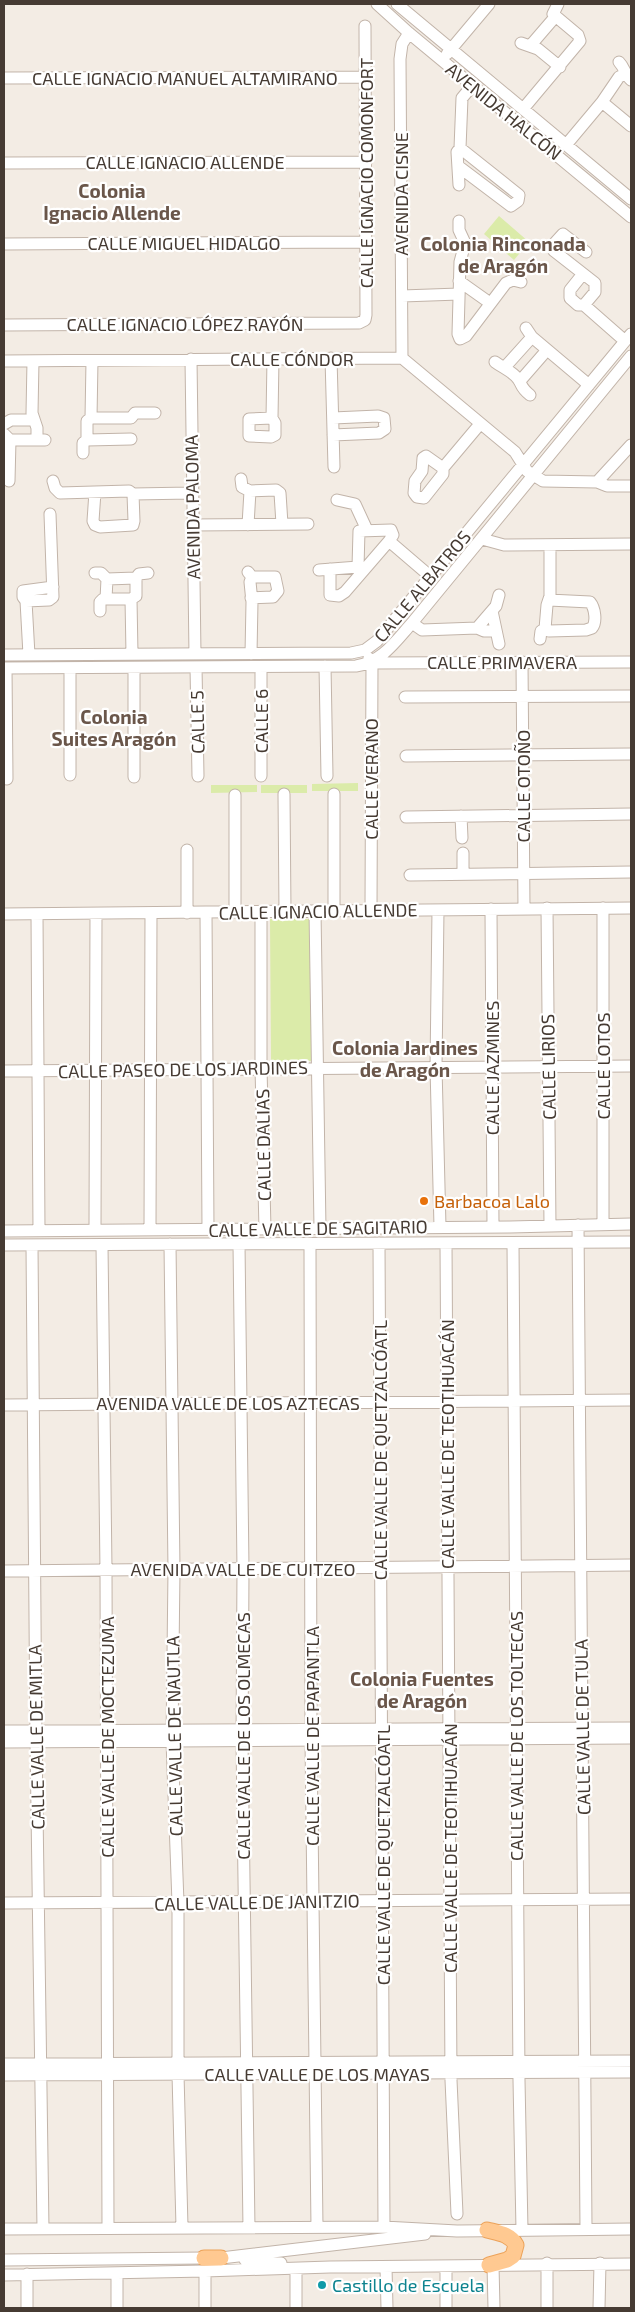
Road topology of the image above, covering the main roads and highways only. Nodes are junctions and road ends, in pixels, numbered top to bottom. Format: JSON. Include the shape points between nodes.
{"nodes":[{"id":1,"x":487,"y":2230,"type":"road end"},
{"id":2,"x":222,"y":2258,"type":"road end"},
{"id":3,"x":205,"y":2265,"type":"road end"},
{"id":4,"x":491,"y":2265,"type":"road end"}],
"edges":[{"from":1,"to":4,"type":"main road","via":[[507,2235],[516,2245],[513,2256]]},
{"from":2,"to":3,"type":"main road"}]}
